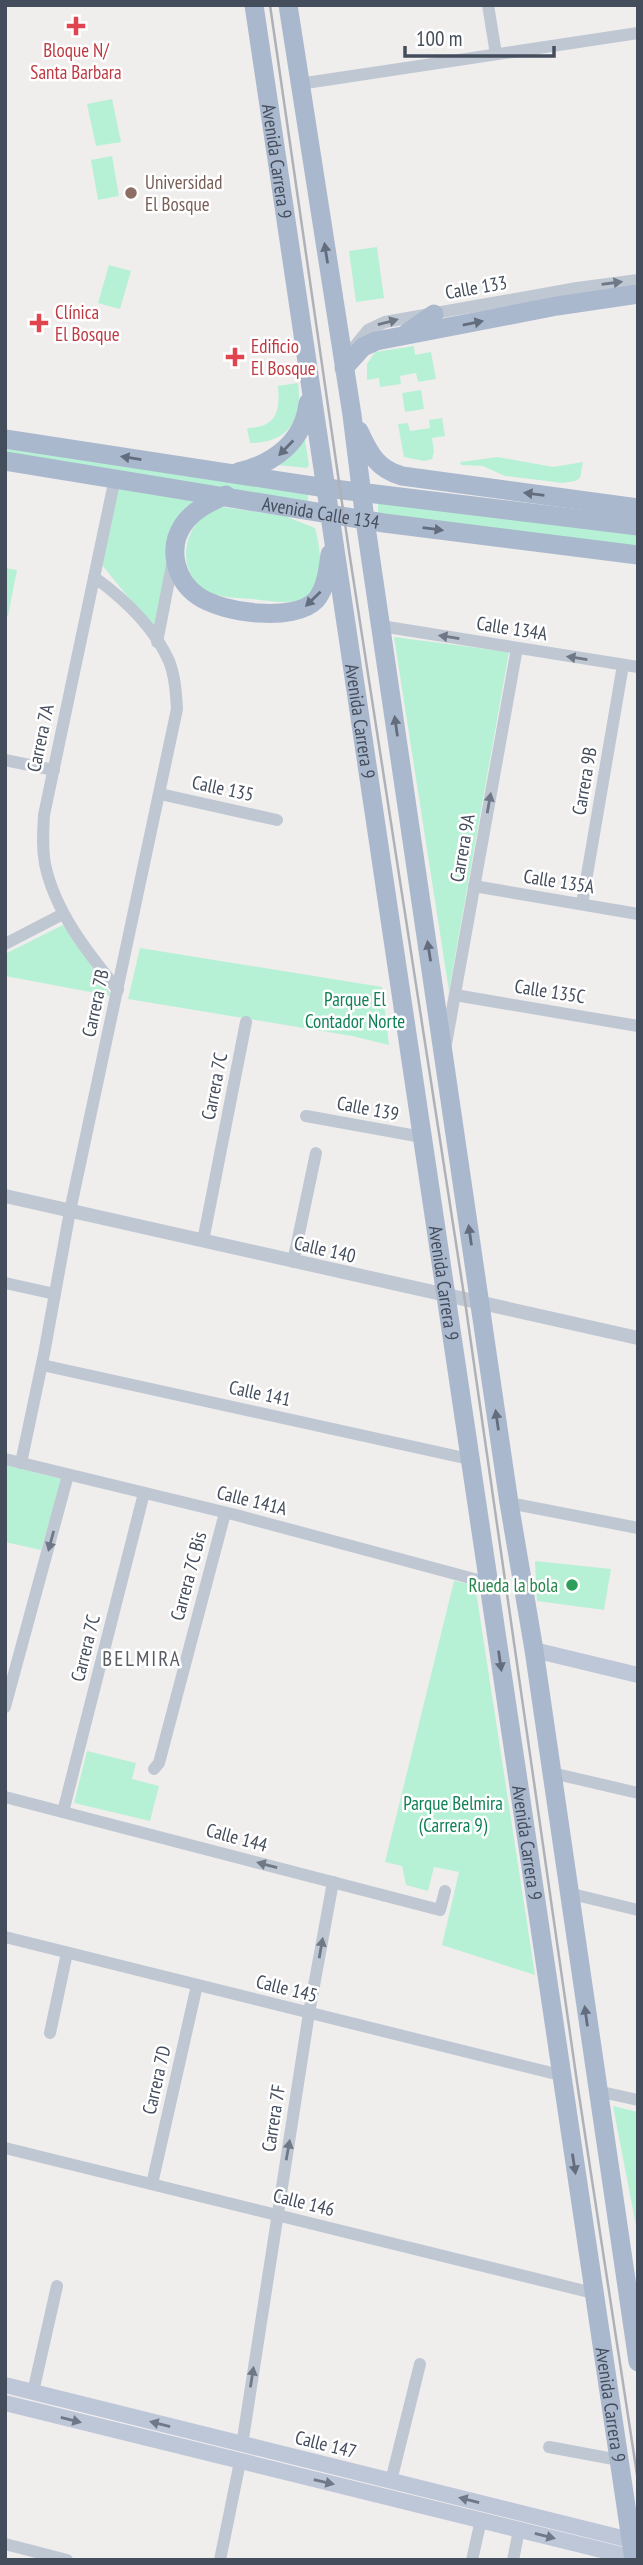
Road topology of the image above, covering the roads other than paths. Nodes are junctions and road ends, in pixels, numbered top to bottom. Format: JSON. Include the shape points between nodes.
{"nodes":[{"id":1,"x":254,"y":5,"type":"edge"},
{"id":2,"x":288,"y":5,"type":"edge"},
{"id":3,"x":488,"y":5,"type":"edge"},
{"id":4,"x":638,"y":33,"type":"edge"},
{"id":5,"x":496,"y":54,"type":"junction"},
{"id":6,"x":299,"y":84,"type":"junction"},
{"id":7,"x":638,"y":279,"type":"edge"},
{"id":8,"x":638,"y":294,"type":"edge"},
{"id":9,"x":434,"y":314,"type":"junction"},
{"id":10,"x":403,"y":336,"type":"junction"},
{"id":11,"x":344,"y":368,"type":"junction"},
{"id":12,"x":310,"y":391,"type":"junction"},
{"id":13,"x":352,"y":415,"type":"junction"},
{"id":14,"x":5,"y":439,"type":"edge"},
{"id":15,"x":11,"y":465,"type":"edge"},
{"id":16,"x":230,"y":474,"type":"junction"},
{"id":17,"x":115,"y":478,"type":"junction"},
{"id":18,"x":326,"y":488,"type":"junction"},
{"id":19,"x":493,"y":489,"type":"junction"},
{"id":20,"x":361,"y":492,"type":"junction"},
{"id":21,"x":226,"y":495,"type":"junction"},
{"id":22,"x":443,"y":502,"type":"junction"},
{"id":23,"x":602,"y":503,"type":"junction"},
{"id":24,"x":638,"y":508,"type":"edge"},
{"id":25,"x":330,"y":514,"type":"junction"},
{"id":26,"x":638,"y":518,"type":"edge"},
{"id":27,"x":365,"y":520,"type":"junction"},
{"id":28,"x":638,"y":526,"type":"edge"},
{"id":29,"x":333,"y":536,"type":"junction"},
{"id":30,"x":174,"y":554,"type":"junction"},
{"id":31,"x":638,"y":555,"type":"edge"},
{"id":32,"x":94,"y":577,"type":"junction"},
{"id":33,"x":381,"y":626,"type":"junction"},
{"id":34,"x":157,"y":642,"type":"junction"},
{"id":35,"x":517,"y":648,"type":"junction"},
{"id":36,"x":623,"y":665,"type":"junction"},
{"id":37,"x":638,"y":667,"type":"edge"},
{"id":38,"x":5,"y":760,"type":"edge"},
{"id":39,"x":54,"y":770,"type":"junction"},
{"id":40,"x":160,"y":794,"type":"junction"},
{"id":41,"x":277,"y":820,"type":"dead end"},
{"id":42,"x":474,"y":887,"type":"junction"},
{"id":43,"x":582,"y":904,"type":"junction"},
{"id":44,"x":63,"y":914,"type":"junction"},
{"id":45,"x":638,"y":914,"type":"edge"},
{"id":46,"x":5,"y":944,"type":"edge"},
{"id":47,"x":118,"y":990,"type":"junction"},
{"id":48,"x":455,"y":995,"type":"junction"},
{"id":49,"x":246,"y":1022,"type":"dead end"},
{"id":50,"x":638,"y":1026,"type":"edge"},
{"id":51,"x":444,"y":1054,"type":"junction"},
{"id":52,"x":306,"y":1116,"type":"dead end"},
{"id":53,"x":422,"y":1138,"type":"junction"},
{"id":54,"x":316,"y":1153,"type":"dead end"},
{"id":55,"x":5,"y":1196,"type":"edge"},
{"id":56,"x":70,"y":1210,"type":"junction"},
{"id":57,"x":203,"y":1241,"type":"junction"},
{"id":58,"x":293,"y":1262,"type":"junction"},
{"id":59,"x":5,"y":1283,"type":"edge"},
{"id":60,"x":55,"y":1294,"type":"junction"},
{"id":61,"x":445,"y":1296,"type":"junction"},
{"id":62,"x":480,"y":1303,"type":"junction"},
{"id":63,"x":638,"y":1338,"type":"edge"},
{"id":64,"x":42,"y":1365,"type":"junction"},
{"id":65,"x":5,"y":1459,"type":"edge"},
{"id":66,"x":469,"y":1459,"type":"junction"},
{"id":67,"x":21,"y":1463,"type":"junction"},
{"id":68,"x":68,"y":1475,"type":"junction"},
{"id":69,"x":144,"y":1493,"type":"junction"},
{"id":70,"x":509,"y":1503,"type":"junction"},
{"id":71,"x":225,"y":1513,"type":"junction"},
{"id":72,"x":638,"y":1528,"type":"edge"},
{"id":73,"x":489,"y":1583,"type":"junction"},
{"id":74,"x":534,"y":1650,"type":"junction"},
{"id":75,"x":638,"y":1675,"type":"edge"},
{"id":76,"x":5,"y":1707,"type":"edge"},
{"id":77,"x":154,"y":1769,"type":"dead end"},
{"id":78,"x":552,"y":1773,"type":"junction"},
{"id":79,"x":638,"y":1793,"type":"edge"},
{"id":80,"x":5,"y":1797,"type":"edge"},
{"id":81,"x":63,"y":1812,"type":"junction"},
{"id":82,"x":333,"y":1882,"type":"junction"},
{"id":83,"x":445,"y":1891,"type":"dead end"},
{"id":84,"x":568,"y":1893,"type":"junction"},
{"id":85,"x":638,"y":1910,"type":"edge"},
{"id":86,"x":5,"y":1937,"type":"edge"},
{"id":87,"x":67,"y":1953,"type":"junction"},
{"id":88,"x":197,"y":1985,"type":"junction"},
{"id":89,"x":309,"y":2013,"type":"junction"},
{"id":90,"x":50,"y":2033,"type":"dead end"},
{"id":91,"x":560,"y":2075,"type":"junction"},
{"id":92,"x":597,"y":2091,"type":"junction"},
{"id":93,"x":638,"y":2100,"type":"edge"},
{"id":94,"x":5,"y":2148,"type":"edge"},
{"id":95,"x":152,"y":2184,"type":"junction"},
{"id":96,"x":276,"y":2216,"type":"junction"},
{"id":97,"x":57,"y":2286,"type":"dead end"},
{"id":98,"x":593,"y":2293,"type":"junction"},
{"id":99,"x":634,"y":2314,"type":"edge"},
{"id":100,"x":638,"y":2362,"type":"edge"},
{"id":101,"x":420,"y":2364,"type":"dead end"},
{"id":102,"x":5,"y":2385,"type":"edge"},
{"id":103,"x":33,"y":2392,"type":"junction"},
{"id":104,"x":5,"y":2403,"type":"edge"},
{"id":105,"x":549,"y":2446,"type":"dead end"},
{"id":106,"x":241,"y":2453,"type":"junction"},
{"id":107,"x":619,"y":2460,"type":"junction"},
{"id":108,"x":391,"y":2481,"type":"junction"},
{"id":109,"x":481,"y":2521,"type":"junction"},
{"id":110,"x":519,"y":2530,"type":"junction"},
{"id":111,"x":5,"y":2544,"type":"edge"},
{"id":112,"x":635,"y":2551,"type":"edge"},
{"id":113,"x":24,"y":2555,"type":"edge"},
{"id":114,"x":67,"y":2560,"type":"edge"},
{"id":115,"x":220,"y":2560,"type":"edge"},
{"id":116,"x":472,"y":2560,"type":"edge"},
{"id":117,"x":513,"y":2560,"type":"edge"}],
"edges":[{"from":1,"to":12,"type":"main road","name":"Avenida Carrera 9"},
{"from":2,"to":6,"type":"main road","name":"Avenida Carrera 9"},
{"from":3,"to":5,"type":"street"},
{"from":4,"to":5,"type":"street"},
{"from":5,"to":6,"type":"street"},
{"from":11,"to":6,"type":"main road","name":"Avenida Carrera 9","one_way":true},
{"from":9,"to":7,"type":"street","name":"Calle 133","one_way":true},
{"from":10,"to":8,"type":"main road","one_way":true},
{"from":9,"to":10,"type":"main road"},
{"from":11,"to":9,"type":"street","name":"Calle 133","one_way":true,"via":[[355,344],[373,326]]},
{"from":10,"to":11,"type":"main road","via":[[369,344]]},
{"from":11,"to":13,"type":"main road","name":"Avenida Carrera 9"},
{"from":12,"to":16,"type":"main road","one_way":true,"via":[[301,429],[282,453]]},
{"from":12,"to":18,"type":"main road","name":"Avenida Carrera 9"},
{"from":13,"to":19,"type":"main road","via":[[370,454],[386,470]]},
{"from":13,"to":20,"type":"main road","name":"Avenida Carrera 9"},
{"from":16,"to":14,"type":"main road","name":"Avenida Calle 134","one_way":true},
{"from":15,"to":17,"type":"main road","name":"Avenida Calle 134"},
{"from":16,"to":18,"type":"main road","name":"Avenida Calle 134"},
{"from":17,"to":21,"type":"main road","name":"Avenida Calle 134"},
{"from":17,"to":32,"type":"street","name":"Carrera 7A"},
{"from":18,"to":20,"type":"main road","name":"Avenida Calle 134"},
{"from":18,"to":25,"type":"main road","name":"Avenida Carrera 9"},
{"from":19,"to":22,"type":"main road"},
{"from":23,"to":19,"type":"main road","one_way":true},
{"from":20,"to":22,"type":"main road","name":"Avenida Calle 134"},
{"from":20,"to":27,"type":"main road","name":"Avenida Carrera 9"},
{"from":21,"to":25,"type":"main road","name":"Avenida Calle 134"},
{"from":21,"to":30,"type":"main road","via":[[202,507],[184,524]]},
{"from":22,"to":28,"type":"main road","name":"Avenida Calle 134"},
{"from":23,"to":24,"type":"main road"},
{"from":23,"to":26,"type":"main road"},
{"from":25,"to":27,"type":"main road","name":"Avenida Calle 134"},
{"from":25,"to":29,"type":"main road","name":"Avenida Carrera 9"},
{"from":27,"to":31,"type":"main road","name":"Avenida Calle 134","one_way":true},
{"from":27,"to":33,"type":"main road","name":"Avenida Carrera 9"},
{"from":29,"to":30,"type":"main road","one_way":true,"via":[[318,597],[295,611],[276,613],[211,604],[184,582]]},
{"from":29,"to":53,"type":"main road","name":"Avenida Carrera 9"},
{"from":30,"to":34,"type":"street"},
{"from":32,"to":34,"type":"street","via":[[126,603]]},
{"from":32,"to":39,"type":"street","name":"Carrera 7A"},
{"from":35,"to":33,"type":"street","name":"Calle 134A","one_way":true},
{"from":51,"to":33,"type":"main road","name":"Avenida Carrera 9","one_way":true},
{"from":34,"to":40,"type":"street","name":"Carrera 7B","via":[[169,662],[177,709]]},
{"from":36,"to":35,"type":"street","name":"Calle 134A","one_way":true},
{"from":42,"to":35,"type":"street","name":"Carrera 9A","one_way":true},
{"from":36,"to":37,"type":"street","name":"Calle 134A"},
{"from":36,"to":43,"type":"street","name":"Carrera 9B"},
{"from":38,"to":39,"type":"street"},
{"from":39,"to":44,"type":"street","name":"Carrera 7A","via":[[43,845]]},
{"from":40,"to":41,"type":"street","name":"Calle 135"},
{"from":40,"to":47,"type":"street","name":"Carrera 7B"},
{"from":42,"to":43,"type":"street","name":"Calle 135A"},
{"from":42,"to":48,"type":"street","name":"Carrera 9A"},
{"from":43,"to":45,"type":"street","name":"Calle 135A"},
{"from":44,"to":46,"type":"street"},
{"from":44,"to":47,"type":"street","name":"Carrera 7A"},
{"from":47,"to":56,"type":"street","name":"Carrera 7B"},
{"from":48,"to":50,"type":"street","name":"Calle 135C"},
{"from":48,"to":51,"type":"street","name":"Carrera 9A"},
{"from":49,"to":57,"type":"street","name":"Carrera 7C"},
{"from":62,"to":51,"type":"main road","name":"Avenida Carrera 9","one_way":true},
{"from":52,"to":53,"type":"street","name":"Calle 139"},
{"from":53,"to":61,"type":"main road","name":"Avenida Carrera 9"},
{"from":54,"to":58,"type":"street"},
{"from":55,"to":56,"type":"street","name":"Calle 140"},
{"from":56,"to":57,"type":"street","name":"Calle 140"},
{"from":56,"to":60,"type":"street","name":"Carrera 7B"},
{"from":57,"to":58,"type":"street","name":"Calle 140"},
{"from":58,"to":61,"type":"street","name":"Calle 140"},
{"from":59,"to":60,"type":"street"},
{"from":60,"to":64,"type":"street","name":"Carrera 7B"},
{"from":61,"to":62,"type":"street","name":"Calle 140"},
{"from":61,"to":66,"type":"main road","name":"Avenida Carrera 9"},
{"from":62,"to":63,"type":"street","name":"Calle 140"},
{"from":70,"to":62,"type":"main road","name":"Avenida Carrera 9","one_way":true},
{"from":64,"to":66,"type":"street","name":"Calle 141"},
{"from":64,"to":67,"type":"street","name":"Carrera 7B"},
{"from":65,"to":67,"type":"street","name":"Calle 141A"},
{"from":66,"to":73,"type":"main road","name":"Avenida Carrera 9"},
{"from":67,"to":68,"type":"street","name":"Calle 141A"},
{"from":68,"to":69,"type":"street","name":"Calle 141A"},
{"from":68,"to":76,"type":"street","one_way":true},
{"from":69,"to":71,"type":"street","name":"Calle 141A"},
{"from":69,"to":81,"type":"street","name":"Carrera 7C"},
{"from":70,"to":72,"type":"street"},
{"from":70,"to":74,"type":"main road","name":"Avenida Carrera 9"},
{"from":71,"to":73,"type":"street","name":"Calle 141A"},
{"from":71,"to":77,"type":"street","name":"Carrera 7C Bis"},
{"from":73,"to":91,"type":"main road","name":"Avenida Carrera 9","one_way":true},
{"from":74,"to":75,"type":"main road"},
{"from":74,"to":78,"type":"main road","name":"Avenida Carrera 9"},
{"from":78,"to":79,"type":"street"},
{"from":78,"to":84,"type":"main road","name":"Avenida Carrera 9"},
{"from":80,"to":81,"type":"street","name":"Calle 144"},
{"from":82,"to":81,"type":"street","name":"Calle 144","one_way":true},
{"from":82,"to":83,"type":"street","name":"Calle 144","via":[[440,1910]]},
{"from":89,"to":82,"type":"street","name":"Carrera 7F","one_way":true},
{"from":84,"to":85,"type":"street"},
{"from":92,"to":84,"type":"main road","name":"Avenida Carrera 9","one_way":true},
{"from":86,"to":87,"type":"street","name":"Calle 145"},
{"from":87,"to":88,"type":"street","name":"Calle 145"},
{"from":87,"to":90,"type":"street"},
{"from":88,"to":89,"type":"street","name":"Calle 145"},
{"from":88,"to":95,"type":"street","name":"Carrera 7D"},
{"from":89,"to":91,"type":"street","name":"Calle 145"},
{"from":96,"to":89,"type":"street","name":"Carrera 7F","one_way":true},
{"from":91,"to":98,"type":"main road","name":"Avenida Carrera 9","one_way":true},
{"from":92,"to":93,"type":"street"},
{"from":92,"to":99,"type":"main road","name":"Avenida Carrera 9"},
{"from":94,"to":95,"type":"street","name":"Calle 146"},
{"from":95,"to":96,"type":"street","name":"Calle 146"},
{"from":96,"to":98,"type":"street","name":"Calle 146"},
{"from":106,"to":96,"type":"street","name":"Carrera 7F","one_way":true},
{"from":97,"to":103,"type":"street"},
{"from":98,"to":107,"type":"main road","name":"Avenida Carrera 9"},
{"from":99,"to":100,"type":"main road","name":"Avenida Carrera 9"},
{"from":101,"to":108,"type":"street"},
{"from":102,"to":103,"type":"main road","name":"Calle 147"},
{"from":106,"to":103,"type":"main road","name":"Calle 147","one_way":true},
{"from":104,"to":106,"type":"main road","name":"Calle 147","one_way":true},
{"from":105,"to":107,"type":"street"},
{"from":106,"to":108,"type":"main road","name":"Calle 147"},
{"from":106,"to":109,"type":"main road","name":"Calle 147","one_way":true},
{"from":106,"to":115,"type":"street","name":"Carrera 7F"},
{"from":107,"to":112,"type":"main road","name":"Avenida Carrera 9"},
{"from":112,"to":108,"type":"main road","name":"Calle 147","one_way":true},
{"from":109,"to":110,"type":"main road","name":"Calle 147"},
{"from":109,"to":116,"type":"street"},
{"from":110,"to":112,"type":"main road","name":"Calle 147","one_way":true},
{"from":110,"to":117,"type":"street"},
{"from":111,"to":113,"type":"street"},
{"from":113,"to":114,"type":"street"}]}
